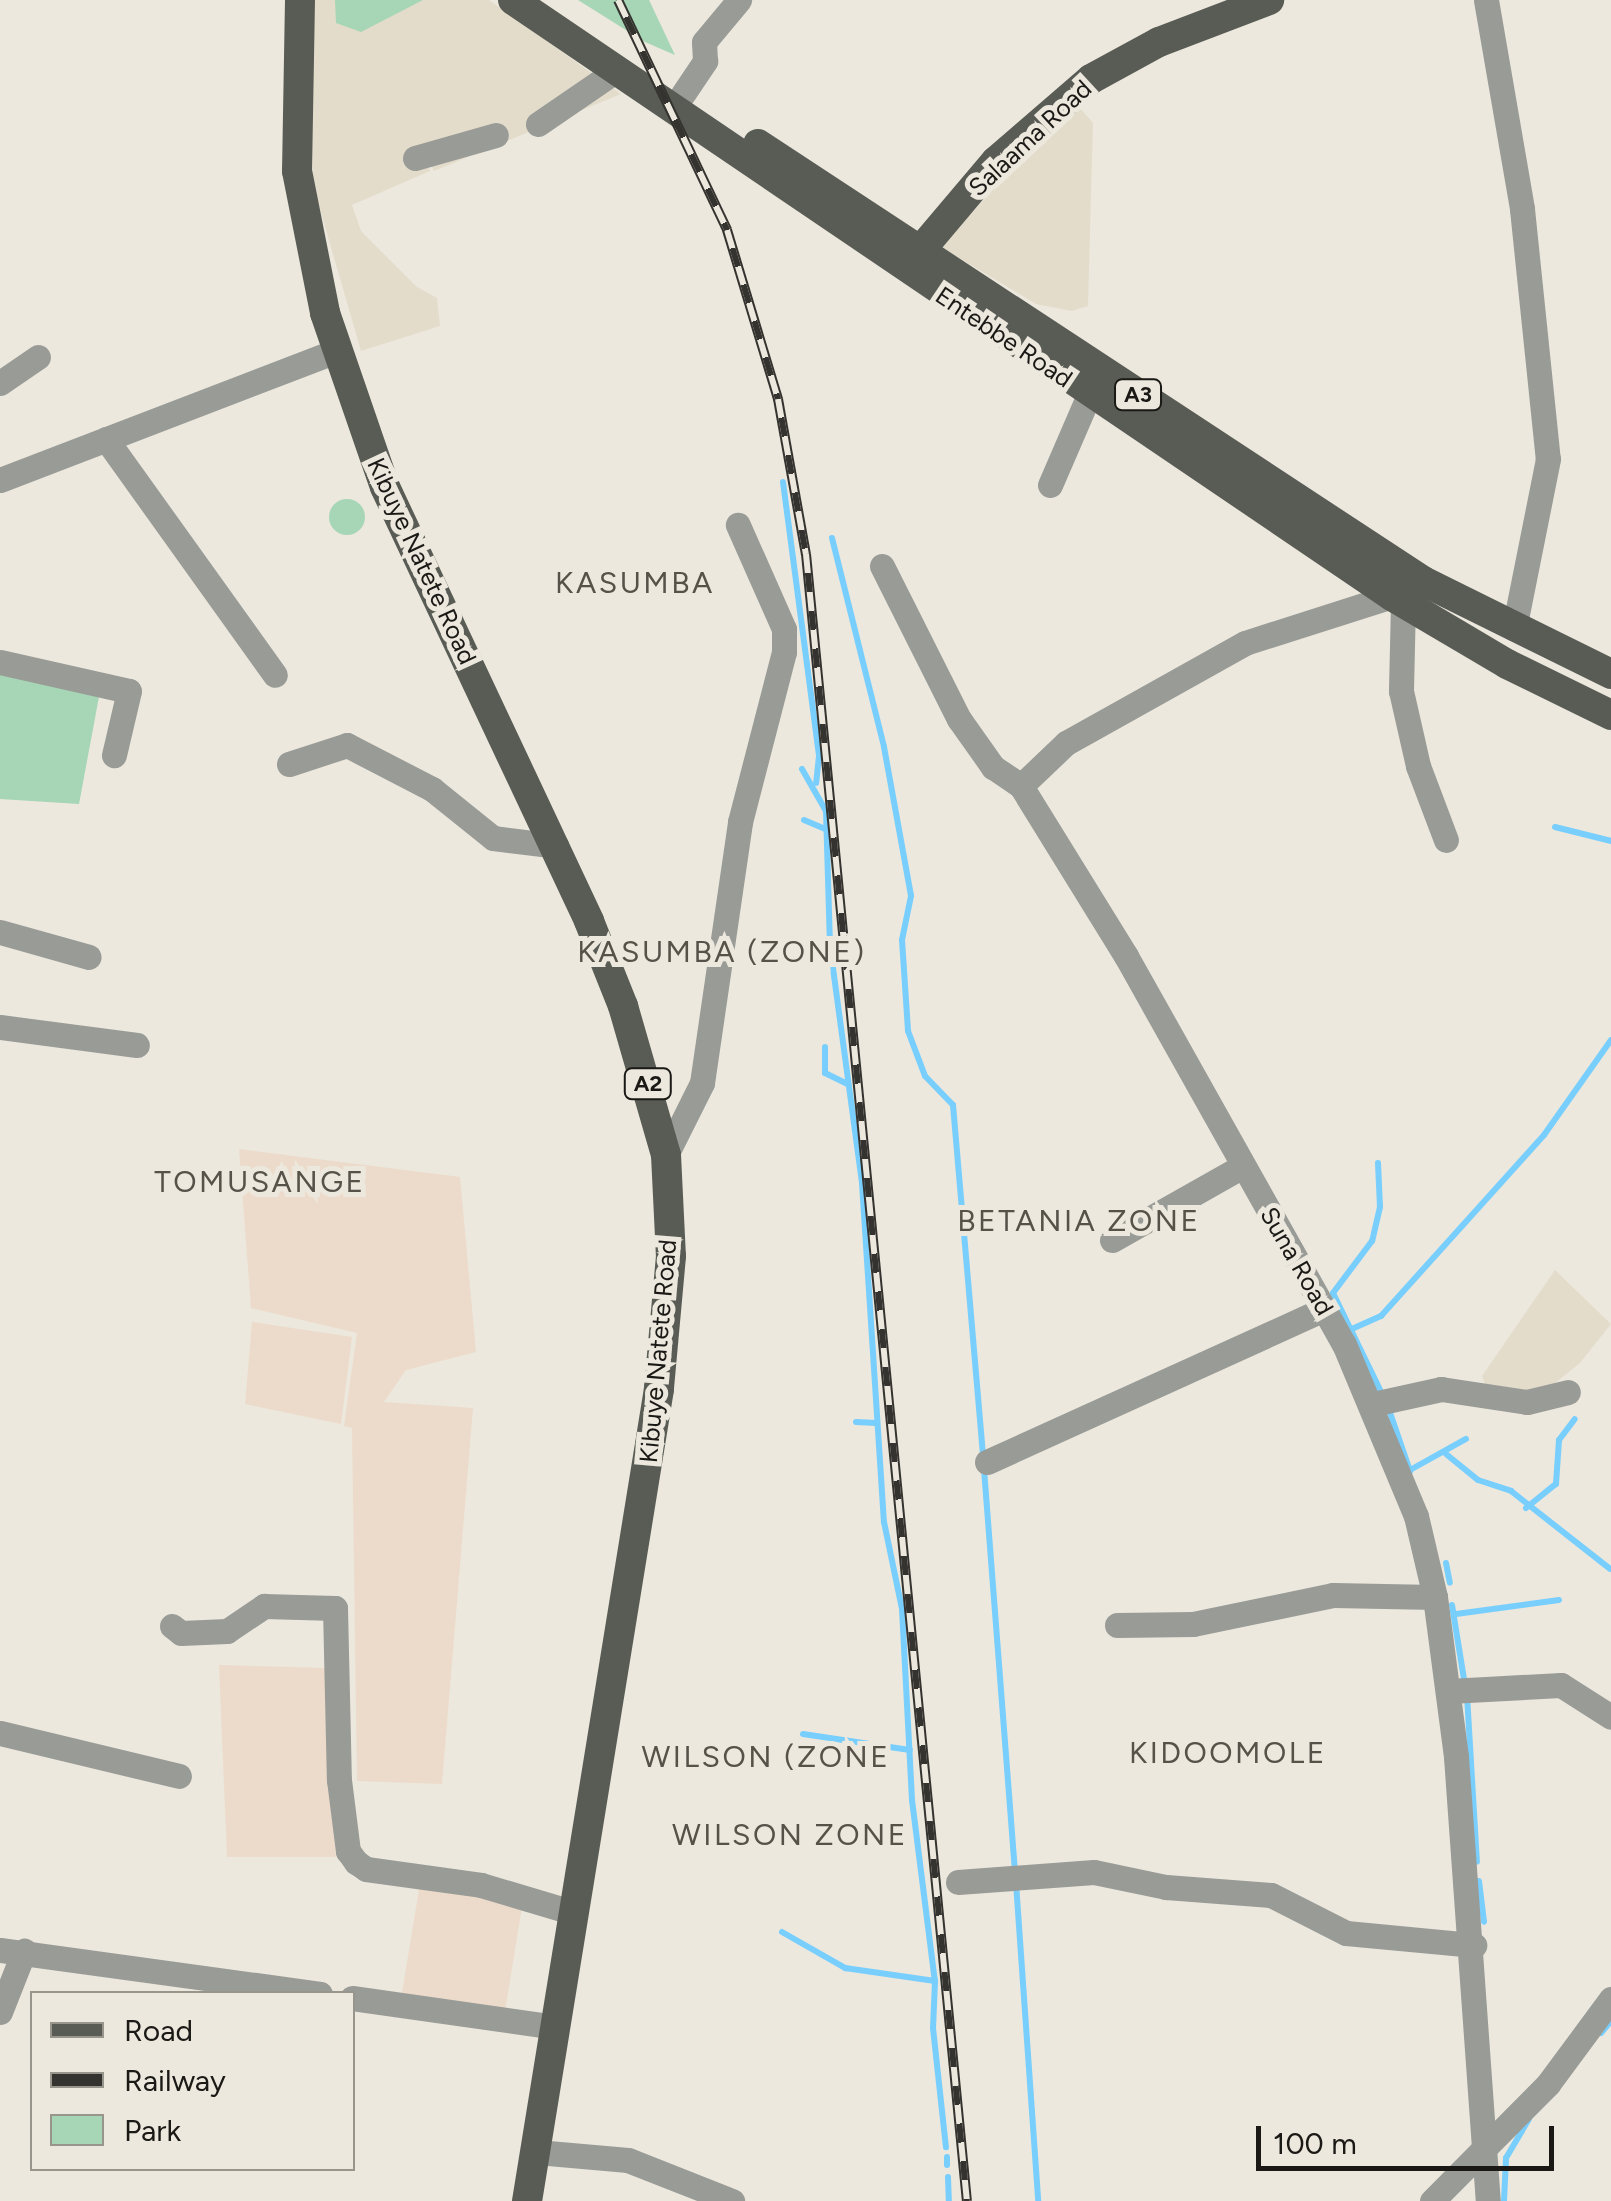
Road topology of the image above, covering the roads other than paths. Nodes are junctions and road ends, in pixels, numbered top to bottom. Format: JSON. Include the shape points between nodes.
{"nodes":[{"id":1,"x":513,"y":0,"type":"edge"},
{"id":2,"x":738,"y":0,"type":"edge"},
{"id":3,"x":1269,"y":0,"type":"edge"},
{"id":4,"x":1486,"y":0,"type":"edge"},
{"id":5,"x":545,"y":1,"type":"edge"},
{"id":6,"x":295,"y":7,"type":"edge"},
{"id":7,"x":624,"y":78,"type":"junction"},
{"id":8,"x":681,"y":92,"type":"junction"},
{"id":9,"x":538,"y":124,"type":"dead end"},
{"id":10,"x":496,"y":135,"type":"dead end"},
{"id":11,"x":415,"y":158,"type":"dead end"},
{"id":12,"x":920,"y":252,"type":"junction"},
{"id":13,"x":338,"y":350,"type":"junction"},
{"id":14,"x":38,"y":358,"type":"dead end"},
{"id":15,"x":0,"y":383,"type":"edge"},
{"id":16,"x":1089,"y":395,"type":"junction"},
{"id":17,"x":106,"y":439,"type":"junction"},
{"id":18,"x":0,"y":480,"type":"edge"},
{"id":19,"x":1050,"y":485,"type":"dead end"},
{"id":20,"x":738,"y":525,"type":"dead end"},
{"id":21,"x":882,"y":566,"type":"dead end"},
{"id":22,"x":1398,"y":599,"type":"junction"},
{"id":23,"x":1514,"y":629,"type":"junction"},
{"id":24,"x":0,"y":662,"type":"edge"},
{"id":25,"x":1611,"y":674,"type":"edge"},
{"id":26,"x":275,"y":676,"type":"dead end"},
{"id":27,"x":1611,"y":716,"type":"edge"},
{"id":28,"x":114,"y":755,"type":"dead end"},
{"id":29,"x":289,"y":764,"type":"dead end"},
{"id":30,"x":1021,"y":786,"type":"junction"},
{"id":31,"x":1446,"y":840,"type":"dead end"},
{"id":32,"x":557,"y":846,"type":"junction"},
{"id":33,"x":0,"y":932,"type":"edge"},
{"id":34,"x":89,"y":957,"type":"dead end"},
{"id":35,"x":0,"y":1027,"type":"edge"},
{"id":36,"x":138,"y":1045,"type":"dead end"},
{"id":37,"x":666,"y":1155,"type":"junction"},
{"id":38,"x":1242,"y":1166,"type":"junction"},
{"id":39,"x":1112,"y":1240,"type":"dead end"},
{"id":40,"x":1325,"y":1310,"type":"junction"},
{"id":41,"x":1568,"y":1392,"type":"dead end"},
{"id":42,"x":1374,"y":1404,"type":"junction"},
{"id":43,"x":988,"y":1462,"type":"dead end"},
{"id":44,"x":1435,"y":1597,"type":"junction"},
{"id":45,"x":1118,"y":1624,"type":"dead end"},
{"id":46,"x":172,"y":1626,"type":"dead end"},
{"id":47,"x":1449,"y":1690,"type":"junction"},
{"id":48,"x":1611,"y":1716,"type":"edge"},
{"id":49,"x":0,"y":1733,"type":"edge"},
{"id":50,"x":179,"y":1776,"type":"dead end"},
{"id":51,"x":958,"y":1882,"type":"dead end"},
{"id":52,"x":575,"y":1912,"type":"junction"},
{"id":53,"x":1474,"y":1946,"type":"junction"},
{"id":54,"x":12,"y":1951,"type":"edge"},
{"id":55,"x":299,"y":1991,"type":"edge"},
{"id":56,"x":355,"y":1998,"type":"edge"},
{"id":57,"x":1610,"y":2005,"type":"edge"},
{"id":58,"x":0,"y":2012,"type":"edge"},
{"id":59,"x":554,"y":2027,"type":"junction"},
{"id":60,"x":1486,"y":2146,"type":"junction"},
{"id":61,"x":537,"y":2152,"type":"junction"},
{"id":62,"x":527,"y":2201,"type":"edge"},
{"id":63,"x":732,"y":2201,"type":"edge"},
{"id":64,"x":1432,"y":2201,"type":"edge"},
{"id":65,"x":1488,"y":2201,"type":"edge"}],
"edges":[{"from":1,"to":7,"type":"main road","name":"Entebbe Road","number":"A3"},
{"from":2,"to":8,"type":"street","via":[[704,42],[705,60]]},
{"from":3,"to":12,"type":"main road","name":"Salaama Road","via":[[1159,42],[1091,79],[996,161]]},
{"from":4,"to":23,"type":"street","via":[[1522,209],[1548,460]]},
{"from":5,"to":8,"type":"main road","name":"Entebbe Road","number":"A3"},
{"from":6,"to":13,"type":"main road","name":"Kibuye Natete Road","number":"A2","via":[[301,211]]},
{"from":7,"to":9,"type":"street"},
{"from":7,"to":16,"type":"main road","name":"Entebbe Road","number":"A3"},
{"from":8,"to":12,"type":"main road","name":"Entebbe Road","number":"A3"},
{"from":10,"to":11,"type":"street"},
{"from":12,"to":23,"type":"main road","name":"Entebbe Road","number":"A3","via":[[1375,552]]},
{"from":13,"to":17,"type":"street"},
{"from":13,"to":32,"type":"main road","name":"Kibuye Natete Road","number":"A2","via":[[411,545]]},
{"from":14,"to":15,"type":"street"},
{"from":16,"to":19,"type":"street"},
{"from":16,"to":22,"type":"main road","name":"Entebbe Road","number":"A3"},
{"from":17,"to":18,"type":"street"},
{"from":17,"to":26,"type":"street"},
{"from":20,"to":37,"type":"street","via":[[784,629],[784,652],[740,822],[702,1082]]},
{"from":21,"to":30,"type":"street","name":"Suna Road","via":[[959,719],[994,767]]},
{"from":22,"to":27,"type":"main road","name":"Entebbe Road","number":"A3"},
{"from":22,"to":30,"type":"street","via":[[1245,643],[1066,744]]},
{"from":22,"to":31,"type":"street","via":[[1401,691]]},
{"from":23,"to":25,"type":"main road","name":"Entebbe Road","number":"A3"},
{"from":24,"to":28,"type":"street","via":[[129,691]]},
{"from":29,"to":32,"type":"street","via":[[347,745],[432,789],[494,838]]},
{"from":30,"to":38,"type":"street","name":"Suna Road","via":[[1126,956]]},
{"from":32,"to":37,"type":"main road","name":"Kibuye Natete Road","number":"A2","via":[[623,1006]]},
{"from":33,"to":34,"type":"street"},
{"from":35,"to":36,"type":"street"},
{"from":37,"to":52,"type":"main road","name":"Kibuye Natete Road","number":"A2","via":[[670,1256],[658,1389]]},
{"from":38,"to":39,"type":"street"},
{"from":38,"to":40,"type":"street","name":"Suna Road"},
{"from":40,"to":42,"type":"street","name":"Suna Road"},
{"from":40,"to":43,"type":"street"},
{"from":41,"to":42,"type":"street","via":[[1527,1402],[1441,1389]]},
{"from":42,"to":44,"type":"street","name":"Suna Road","via":[[1416,1516]]},
{"from":44,"to":45,"type":"street","via":[[1332,1594],[1193,1624]]},
{"from":44,"to":47,"type":"street","name":"Suna Road"},
{"from":46,"to":52,"type":"street","via":[[182,1633],[227,1632],[264,1606],[335,1608],[338,1780],[348,1851],[356,1862],[366,1869],[481,1885]]},
{"from":47,"to":48,"type":"street","via":[[1561,1685]]},
{"from":47,"to":53,"type":"street","name":"Suna Road"},
{"from":49,"to":50,"type":"street"},
{"from":51,"to":53,"type":"street","via":[[1094,1872],[1166,1887],[1272,1896],[1346,1933]]},
{"from":52,"to":59,"type":"main road","name":"Kibuye Natete Road","number":"A2"},
{"from":53,"to":60,"type":"street","name":"Suna Road"},
{"from":54,"to":55,"type":"street"},
{"from":54,"to":58,"type":"street"},
{"from":56,"to":59,"type":"street"},
{"from":57,"to":60,"type":"street","via":[[1548,2084]]},
{"from":59,"to":61,"type":"main road","name":"Kibuye Natete Road","number":"A2"},
{"from":60,"to":64,"type":"street"},
{"from":60,"to":65,"type":"street","name":"Suna Road"},
{"from":61,"to":62,"type":"main road","name":"Kibuye Natete Road","number":"A2"},
{"from":61,"to":63,"type":"street","via":[[628,2160]]}]}
